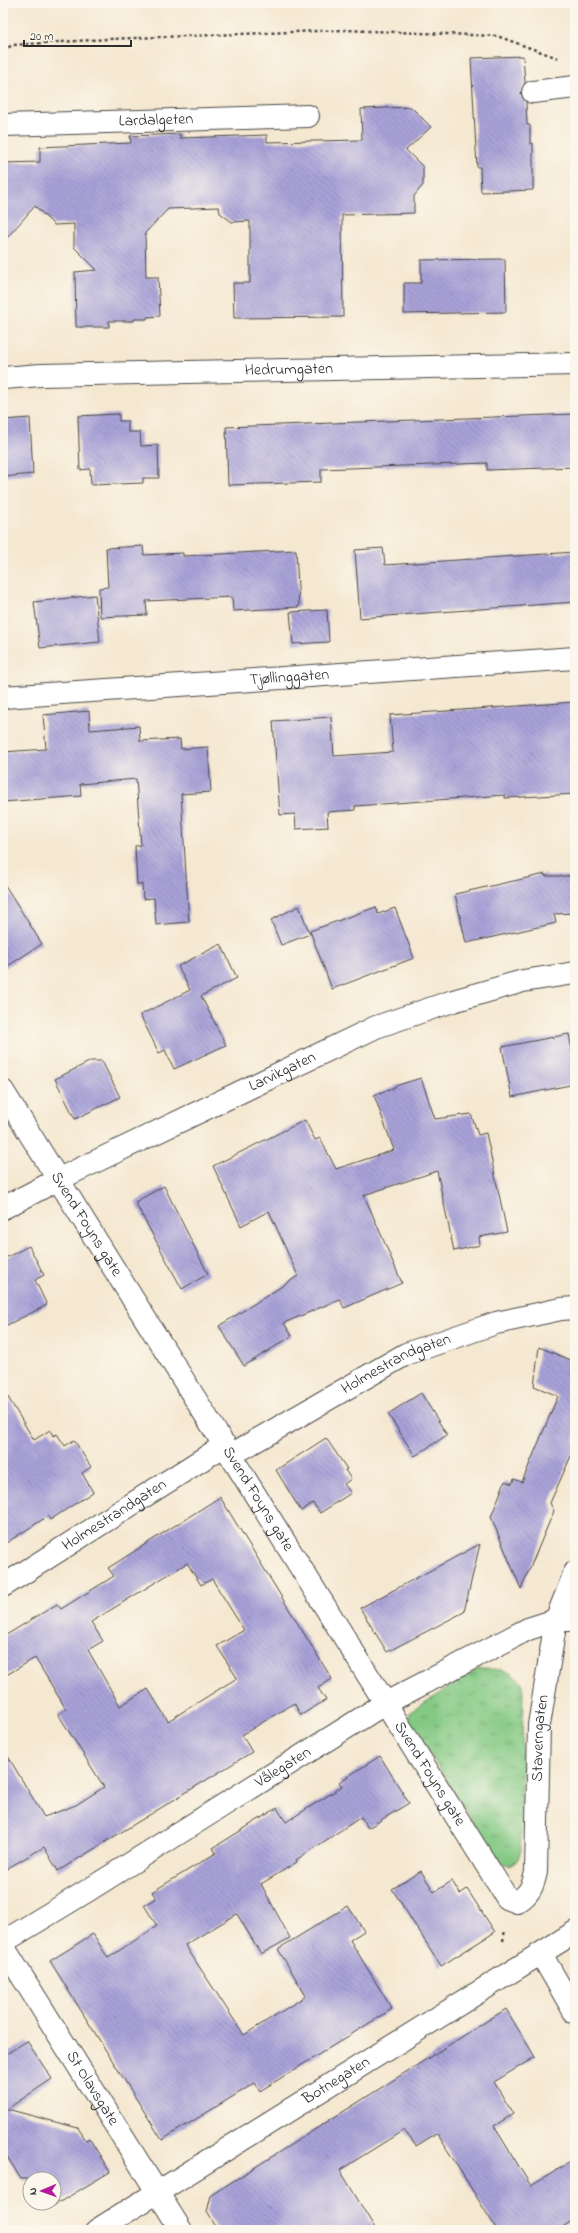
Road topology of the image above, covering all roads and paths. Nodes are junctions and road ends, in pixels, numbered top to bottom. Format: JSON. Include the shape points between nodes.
{"nodes":[{"id":1,"x":3,"y":50,"type":"edge"},
{"id":2,"x":561,"y":59,"type":"dead end"},
{"id":3,"x":575,"y":87,"type":"edge"},
{"id":4,"x":533,"y":92,"type":"dead end"},
{"id":5,"x":308,"y":116,"type":"dead end"},
{"id":6,"x":3,"y":125,"type":"edge"},
{"id":7,"x":575,"y":364,"type":"edge"},
{"id":8,"x":3,"y":378,"type":"edge"},
{"id":9,"x":575,"y":658,"type":"edge"},
{"id":10,"x":3,"y":697,"type":"edge"},
{"id":11,"x":575,"y":973,"type":"edge"},
{"id":12,"x":3,"y":1091,"type":"edge"},
{"id":13,"x":59,"y":1179,"type":"junction"},
{"id":14,"x":3,"y":1208,"type":"edge"},
{"id":15,"x":575,"y":1308,"type":"edge"},
{"id":16,"x":228,"y":1450,"type":"junction"},
{"id":17,"x":575,"y":1572,"type":"edge"},
{"id":18,"x":3,"y":1586,"type":"edge"},
{"id":19,"x":566,"y":1620,"type":"edge"},
{"id":20,"x":384,"y":1704,"type":"junction"},
{"id":21,"x":512,"y":1900,"type":"junction"},
{"id":22,"x":575,"y":1932,"type":"edge"},
{"id":23,"x":3,"y":1942,"type":"edge"},
{"id":24,"x":3,"y":1946,"type":"edge"},
{"id":25,"x":541,"y":1954,"type":"junction"},
{"id":26,"x":506,"y":1976,"type":"junction"},
{"id":27,"x":575,"y":2013,"type":"edge"},
{"id":28,"x":158,"y":2193,"type":"junction"},
{"id":29,"x":97,"y":2230,"type":"edge"},
{"id":30,"x":182,"y":2230,"type":"edge"}],
"edges":[{"from":1,"to":2,"type":"path","via":[[13,45],[108,39],[345,30],[497,36]]},
{"from":3,"to":4,"type":"street"},
{"from":5,"to":6,"type":"street","name":"Lardalgeten"},
{"from":7,"to":8,"type":"street","name":"Hedrumgaten"},
{"from":9,"to":10,"type":"street","name":"Tjøllinggaten"},
{"from":11,"to":13,"type":"street","name":"Larvikgaten","via":[[522,981],[376,1027]]},
{"from":12,"to":13,"type":"street","name":"Svend Foyns gate"},
{"from":13,"to":14,"type":"street","name":"Larvikgaten"},
{"from":13,"to":16,"type":"street","name":"Svend Foyns gate"},
{"from":15,"to":16,"type":"street","name":"Holmestrandgaten","via":[[496,1322],[406,1354]]},
{"from":16,"to":18,"type":"street","name":"Holmestrandgaten"},
{"from":16,"to":20,"type":"street","name":"Svend Foyns gate"},
{"from":17,"to":19,"type":"street","name":"Staverngaten"},
{"from":19,"to":20,"type":"street","name":"Vålegaten","via":[[528,1629]]},
{"from":19,"to":21,"type":"street","name":"Staverngaten","via":[[539,1725],[536,1872],[533,1886],[527,1896]]},
{"from":20,"to":21,"type":"street","name":"Svend Foyns gate"},
{"from":20,"to":23,"type":"street","name":"Vålegaten"},
{"from":21,"to":26,"type":"path","via":[[500,1958]]},
{"from":22,"to":25,"type":"street","name":"Botnegaten"},
{"from":24,"to":28,"type":"street","name":"St Olavsgate"},
{"from":25,"to":26,"type":"street","name":"Botnegaten"},
{"from":25,"to":27,"type":"street"},
{"from":26,"to":28,"type":"street","name":"Botnegaten"},
{"from":28,"to":29,"type":"street","name":"Botnegaten"},
{"from":28,"to":30,"type":"street","name":"St Olavsgate"}]}
